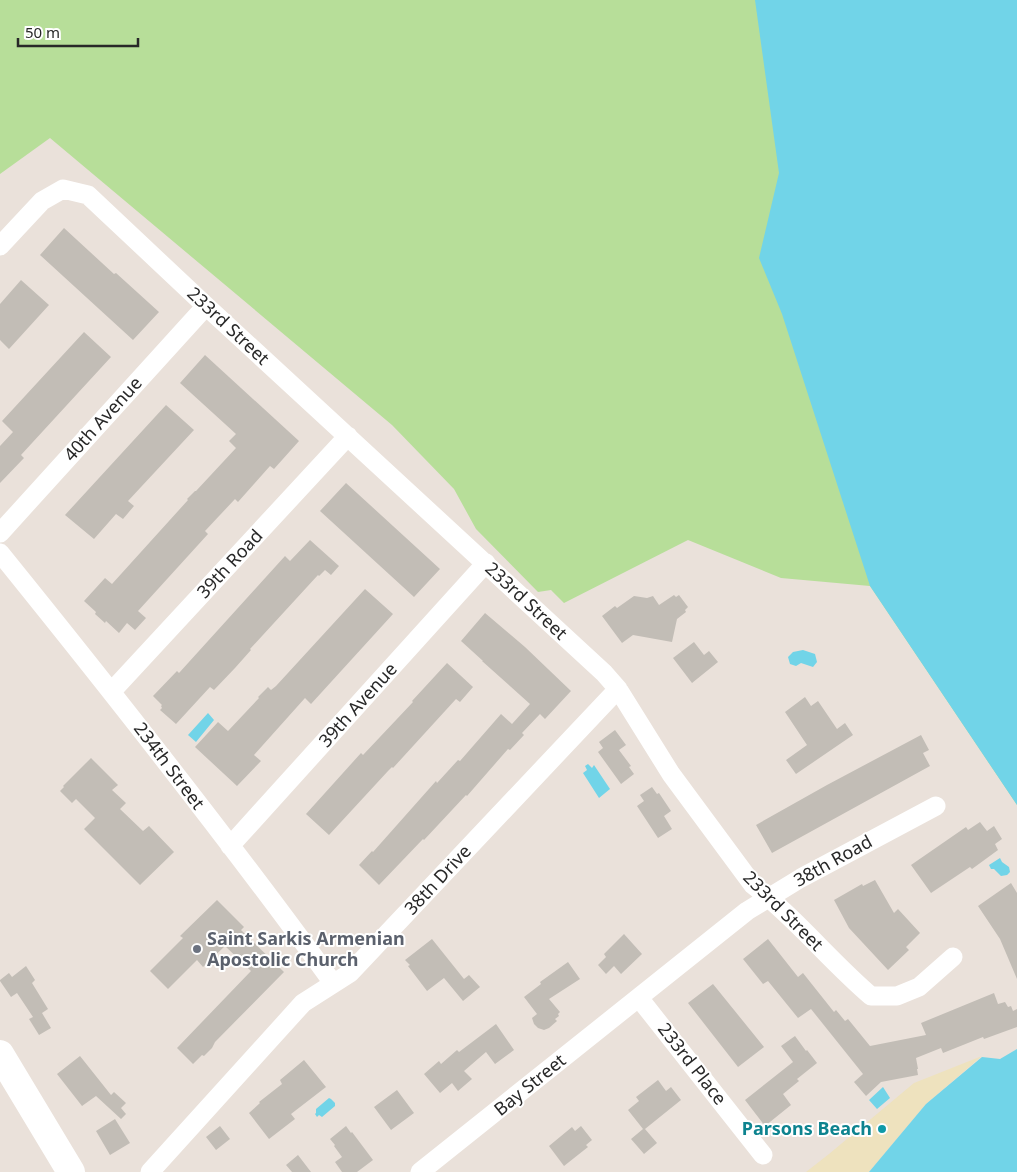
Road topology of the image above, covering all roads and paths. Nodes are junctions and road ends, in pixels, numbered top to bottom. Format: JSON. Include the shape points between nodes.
{"nodes":[{"id":1,"x":0,"y":246,"type":"edge"},
{"id":2,"x":206,"y":306,"type":"junction"},
{"id":3,"x":348,"y":436,"type":"junction"},
{"id":4,"x":0,"y":532,"type":"edge"},
{"id":5,"x":0,"y":553,"type":"edge"},
{"id":6,"x":486,"y":563,"type":"junction"},
{"id":7,"x":618,"y":689,"type":"junction"},
{"id":8,"x":112,"y":692,"type":"junction"},
{"id":9,"x":936,"y":806,"type":"dead end"},
{"id":10,"x":230,"y":846,"type":"junction"},
{"id":11,"x":769,"y":897,"type":"junction"},
{"id":12,"x":953,"y":957,"type":"dead end"},
{"id":13,"x":333,"y":983,"type":"junction"},
{"id":14,"x":639,"y":998,"type":"junction"},
{"id":15,"x":3,"y":1065,"type":"edge"},
{"id":16,"x":763,"y":1155,"type":"dead end"},
{"id":17,"x":71,"y":1172,"type":"edge"},
{"id":18,"x":150,"y":1172,"type":"edge"},
{"id":19,"x":420,"y":1172,"type":"edge"}],
"edges":[{"from":1,"to":2,"type":"street","name":"233rd Street","via":[[42,201],[63,189],[88,195]]},
{"from":2,"to":3,"type":"street","name":"233rd Street"},
{"from":2,"to":4,"type":"street","name":"40th Avenue"},
{"from":3,"to":6,"type":"street","name":"233rd Street"},
{"from":3,"to":8,"type":"street","name":"39th Road"},
{"from":5,"to":8,"type":"street","name":"234th Street"},
{"from":6,"to":7,"type":"street","name":"233rd Street"},
{"from":6,"to":10,"type":"street","name":"39th Avenue"},
{"from":7,"to":11,"type":"street","name":"233rd Street","via":[[671,774],[753,885]]},
{"from":7,"to":13,"type":"street","name":"38th Drive","via":[[350,972]]},
{"from":8,"to":10,"type":"street","name":"234th Street"},
{"from":9,"to":11,"type":"street","name":"38th Road"},
{"from":10,"to":13,"type":"street","name":"234th Street"},
{"from":11,"to":12,"type":"street","name":"233rd Street","via":[[870,996],[897,996],[919,987]]},
{"from":11,"to":14,"type":"street","name":"38th Road"},
{"from":13,"to":18,"type":"street","name":"38th Drive","via":[[303,1003]]},
{"from":14,"to":16,"type":"street","name":"233rd Place"},
{"from":14,"to":19,"type":"street","name":"Bay Street"},
{"from":15,"to":17,"type":"main road"}]}
